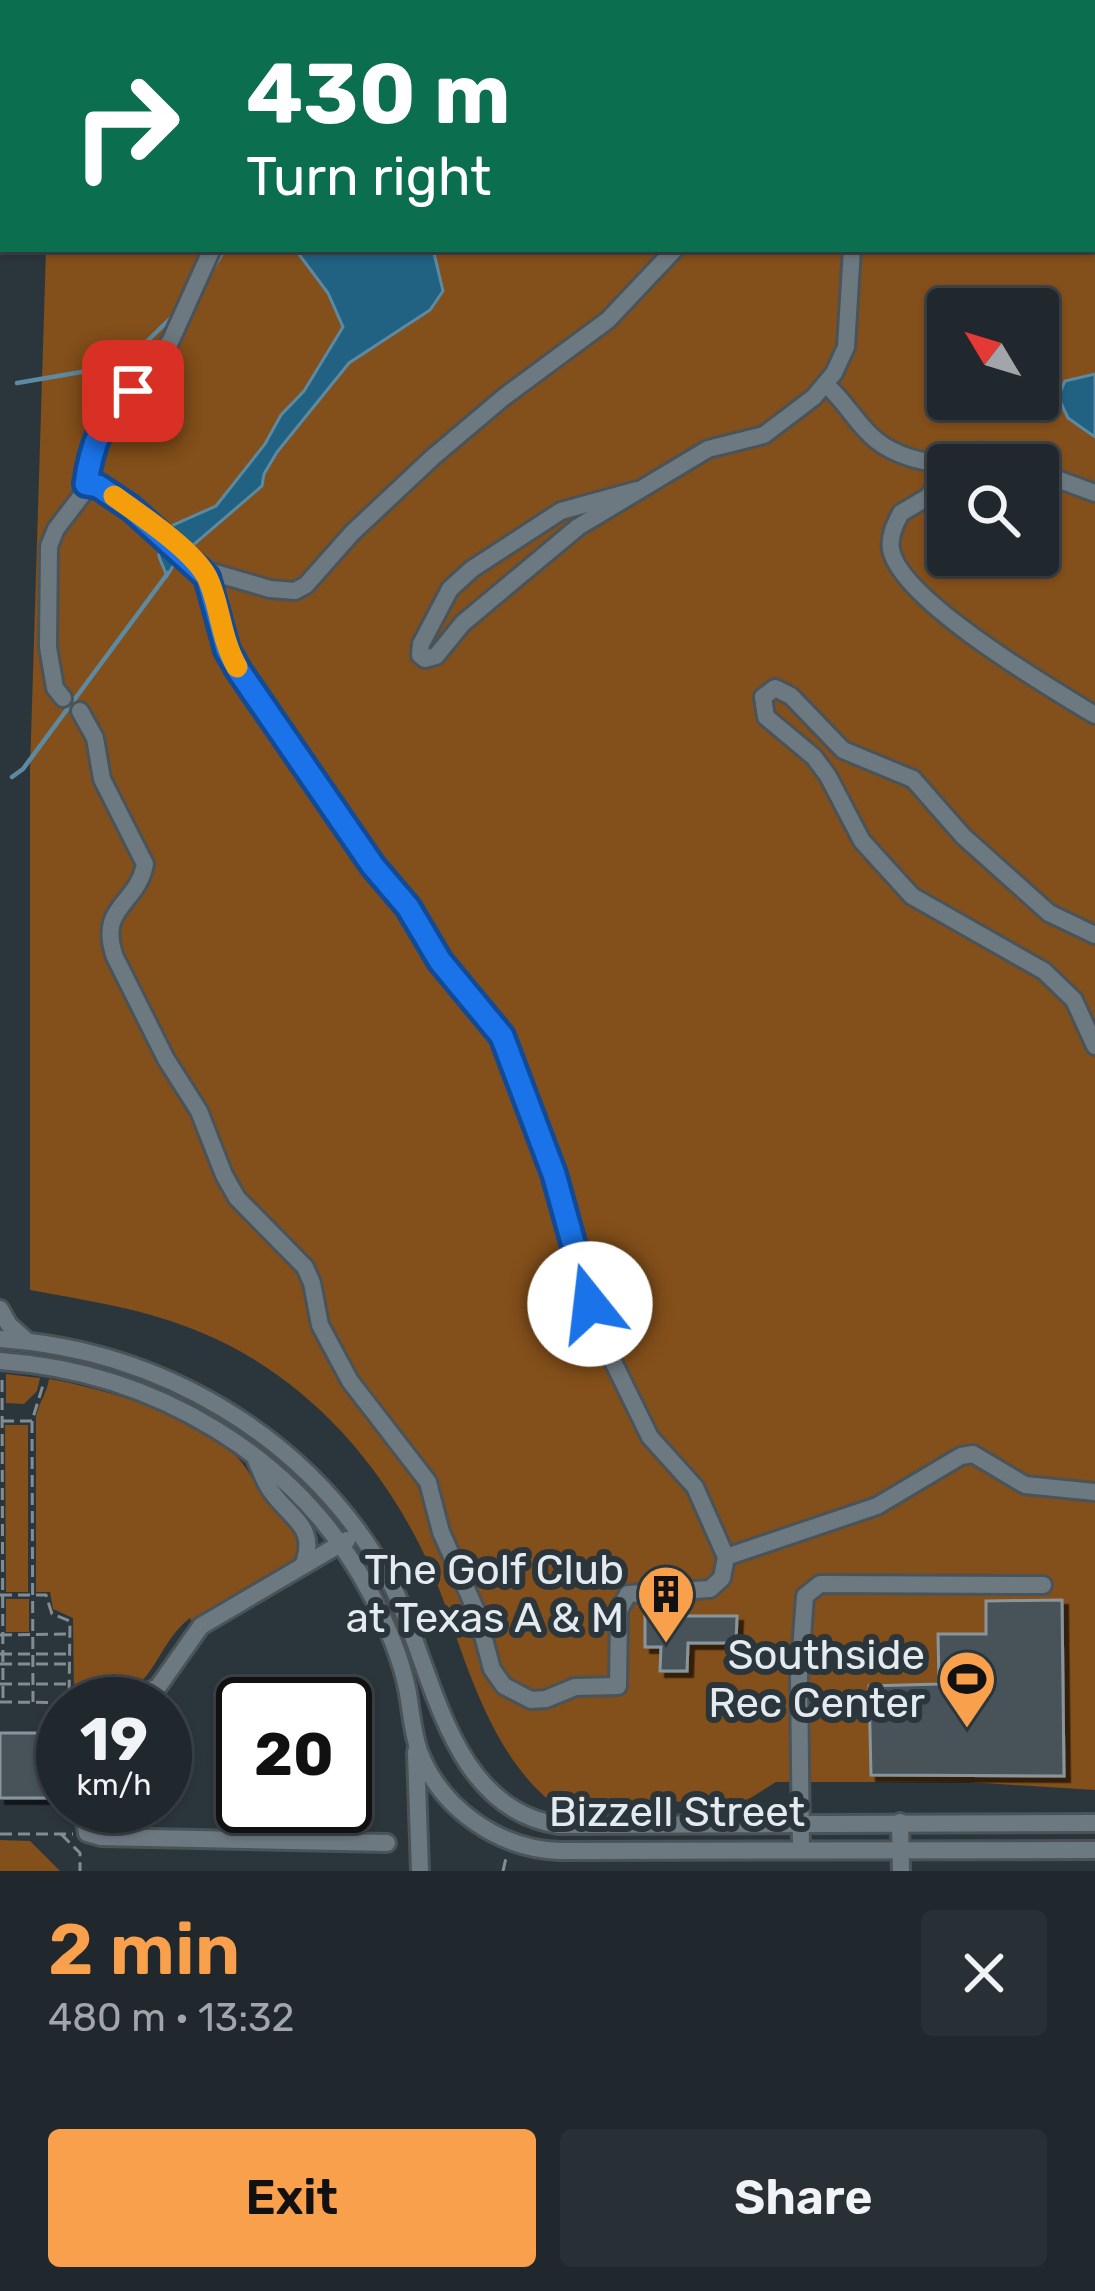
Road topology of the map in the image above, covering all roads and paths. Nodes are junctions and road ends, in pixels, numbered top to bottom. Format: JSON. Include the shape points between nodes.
{"nodes":[{"id":1,"x":211,"y":252,"type":"edge"},
{"id":2,"x":672,"y":252,"type":"edge"},
{"id":3,"x":852,"y":252,"type":"edge"},
{"id":4,"x":824,"y":384,"type":"junction"},
{"id":5,"x":927,"y":460,"type":"edge"},
{"id":6,"x":1059,"y":480,"type":"edge"},
{"id":7,"x":86,"y":484,"type":"junction"},
{"id":8,"x":637,"y":490,"type":"junction"},
{"id":9,"x":1095,"y":494,"type":"edge"},
{"id":10,"x":927,"y":497,"type":"edge"},
{"id":11,"x":194,"y":562,"type":"junction"},
{"id":12,"x":63,"y":698,"type":"dead end"},
{"id":13,"x":80,"y":711,"type":"dead end"},
{"id":14,"x":1095,"y":716,"type":"edge"},
{"id":15,"x":1095,"y":935,"type":"edge"},
{"id":16,"x":1095,"y":1046,"type":"edge"},
{"id":17,"x":0,"y":1309,"type":"edge"},
{"id":18,"x":0,"y":1339,"type":"edge"},
{"id":19,"x":26,"y":1340,"type":"junction"},
{"id":20,"x":0,"y":1361,"type":"edge"},
{"id":21,"x":2,"y":1382,"type":"edge"},
{"id":22,"x":43,"y":1386,"type":"dead end"},
{"id":23,"x":32,"y":1420,"type":"junction"},
{"id":24,"x":1,"y":1421,"type":"edge"},
{"id":25,"x":253,"y":1454,"type":"junction"},
{"id":26,"x":1095,"y":1492,"type":"edge"},
{"id":27,"x":358,"y":1532,"type":"junction"},
{"id":28,"x":340,"y":1544,"type":"junction"},
{"id":29,"x":726,"y":1557,"type":"junction"},
{"id":30,"x":303,"y":1566,"type":"junction"},
{"id":31,"x":1043,"y":1585,"type":"dead end"},
{"id":32,"x":1,"y":1595,"type":"edge"},
{"id":33,"x":32,"y":1595,"type":"junction"},
{"id":34,"x":70,"y":1634,"type":"junction"},
{"id":35,"x":2,"y":1635,"type":"edge"},
{"id":36,"x":32,"y":1635,"type":"junction"},
{"id":37,"x":2,"y":1654,"type":"edge"},
{"id":38,"x":32,"y":1654,"type":"junction"},
{"id":39,"x":70,"y":1654,"type":"junction"},
{"id":40,"x":2,"y":1664,"type":"edge"},
{"id":41,"x":33,"y":1664,"type":"junction"},
{"id":42,"x":70,"y":1664,"type":"junction"},
{"id":43,"x":69,"y":1677,"type":"edge"},
{"id":44,"x":165,"y":1677,"type":"edge"},
{"id":45,"x":2,"y":1684,"type":"edge"},
{"id":46,"x":32,"y":1684,"type":"junction"},
{"id":47,"x":36,"y":1684,"type":"edge"},
{"id":48,"x":2,"y":1702,"type":"edge"},
{"id":49,"x":32,"y":1702,"type":"junction"},
{"id":50,"x":36,"y":1702,"type":"edge"},
{"id":51,"x":416,"y":1738,"type":"junction"},
{"id":52,"x":900,"y":1822,"type":"junction"},
{"id":53,"x":799,"y":1823,"type":"junction"},
{"id":54,"x":1095,"y":1823,"type":"edge"},
{"id":55,"x":548,"y":1824,"type":"junction"},
{"id":56,"x":706,"y":1824,"type":"junction"},
{"id":57,"x":87,"y":1833,"type":"joint"},
{"id":58,"x":0,"y":1834,"type":"edge"},
{"id":59,"x":61,"y":1834,"type":"junction"},
{"id":60,"x":387,"y":1844,"type":"dead end"},
{"id":61,"x":901,"y":1848,"type":"junction"},
{"id":62,"x":707,"y":1849,"type":"junction"},
{"id":63,"x":801,"y":1849,"type":"junction"},
{"id":64,"x":1095,"y":1850,"type":"edge"},
{"id":65,"x":506,"y":1856,"type":"dead end"},
{"id":66,"x":548,"y":1859,"type":"edge"},
{"id":67,"x":80,"y":1871,"type":"edge"},
{"id":68,"x":420,"y":1871,"type":"edge"},
{"id":69,"x":502,"y":1871,"type":"edge"},
{"id":70,"x":901,"y":1871,"type":"edge"}],
"edges":[{"from":1,"to":7,"type":"street","via":[[171,340],[106,418]]},
{"from":2,"to":11,"type":"street","via":[[608,320],[434,457],[306,585],[270,589]]},
{"from":3,"to":4,"type":"street","via":[[846,347]]},
{"from":4,"to":5,"type":"street","via":[[875,440]]},
{"from":4,"to":8,"type":"street","via":[[764,435],[708,449]]},
{"from":6,"to":9,"type":"street"},
{"from":7,"to":11,"type":"street","via":[[110,493]]},
{"from":7,"to":12,"type":"street","via":[[49,546],[48,647]]},
{"from":8,"to":8,"type":"street","via":[[578,527],[463,623],[436,656],[420,655],[459,578],[561,511]]},
{"from":10,"to":14,"type":"street","via":[[901,513],[890,545],[896,564],[984,643]]},
{"from":11,"to":29,"type":"street","via":[[207,577],[239,671],[440,961],[502,1036],[554,1174],[601,1337],[650,1437],[695,1486]]},
{"from":13,"to":29,"type":"street","via":[[95,737],[102,779],[145,864],[110,921],[116,957],[237,1198],[305,1267],[320,1325],[350,1382],[428,1482],[504,1686],[532,1700],[575,1687],[619,1692],[621,1601],[634,1592],[710,1589]]},
{"from":15,"to":16,"type":"street","via":[[1049,913],[913,779],[843,750],[791,696],[768,689],[766,717],[814,758],[862,841],[902,885],[1044,971],[1074,1000]]},
{"from":17,"to":19,"type":"street"},
{"from":18,"to":19,"type":"street","name":"Bizzell Street"},
{"from":19,"to":27,"type":"street","name":"Bizzell Street","via":[[127,1362],[216,1402],[295,1461]]},
{"from":20,"to":25,"type":"street","name":"Bizzell Street","via":[[76,1371],[149,1394]]},
{"from":21,"to":24,"type":"path"},
{"from":22,"to":23,"type":"path"},
{"from":23,"to":24,"type":"path"},
{"from":23,"to":33,"type":"path"},
{"from":24,"to":32,"type":"path"},
{"from":25,"to":28,"type":"street","name":"Bizzell Street"},
{"from":25,"to":30,"type":"street","via":[[304,1529],[310,1543]]},
{"from":26,"to":29,"type":"street","via":[[1024,1485],[973,1454],[877,1506]]},
{"from":27,"to":28,"type":"street"},
{"from":27,"to":55,"type":"street","name":"Bizzell Street","via":[[396,1593],[456,1745],[504,1802]]},
{"from":28,"to":30,"type":"street"},
{"from":28,"to":51,"type":"street","name":"Bizzell Street","via":[[393,1644]]},
{"from":30,"to":44,"type":"street","via":[[200,1626]]},
{"from":31,"to":53,"type":"street","via":[[820,1584],[805,1596]]},
{"from":32,"to":33,"type":"path"},
{"from":32,"to":35,"type":"path"},
{"from":33,"to":34,"type":"path","via":[[46,1595],[52,1614],[70,1621]]},
{"from":33,"to":36,"type":"path"},
{"from":34,"to":36,"type":"path"},
{"from":34,"to":39,"type":"path"},
{"from":35,"to":36,"type":"path"},
{"from":35,"to":37,"type":"path"},
{"from":36,"to":38,"type":"path"},
{"from":37,"to":38,"type":"path"},
{"from":37,"to":40,"type":"path"},
{"from":38,"to":39,"type":"path"},
{"from":38,"to":41,"type":"path"},
{"from":39,"to":42,"type":"path"},
{"from":40,"to":41,"type":"path"},
{"from":40,"to":45,"type":"path"},
{"from":41,"to":42,"type":"path"},
{"from":41,"to":46,"type":"path"},
{"from":42,"to":43,"type":"path"},
{"from":45,"to":46,"type":"path"},
{"from":45,"to":48,"type":"path"},
{"from":46,"to":47,"type":"path"},
{"from":46,"to":49,"type":"path"},
{"from":48,"to":49,"type":"path"},
{"from":49,"to":50,"type":"path"},
{"from":51,"to":66,"type":"street","name":"Bizzell Street","via":[[436,1781],[465,1814]]},
{"from":51,"to":68,"type":"street"},
{"from":52,"to":53,"type":"street","name":"Bizzell Street"},
{"from":52,"to":54,"type":"street","name":"Bizzell Street"},
{"from":52,"to":61,"type":"street"},
{"from":53,"to":56,"type":"street","name":"Bizzell Street"},
{"from":53,"to":63,"type":"street"},
{"from":55,"to":56,"type":"street","name":"Bizzell Street"},
{"from":55,"to":66,"type":"street"},
{"from":56,"to":62,"type":"street"},
{"from":57,"to":59,"type":"path"},
{"from":57,"to":60,"type":"street"},
{"from":58,"to":59,"type":"path"},
{"from":59,"to":67,"type":"path","via":[[80,1852]]},
{"from":61,"to":63,"type":"street","name":"Bizzell Street"},
{"from":61,"to":64,"type":"street","name":"Bizzell Street"},
{"from":61,"to":70,"type":"street"},
{"from":62,"to":63,"type":"street","name":"Bizzell Street"},
{"from":62,"to":66,"type":"street","name":"Bizzell Street"},
{"from":65,"to":69,"type":"path"}]}
